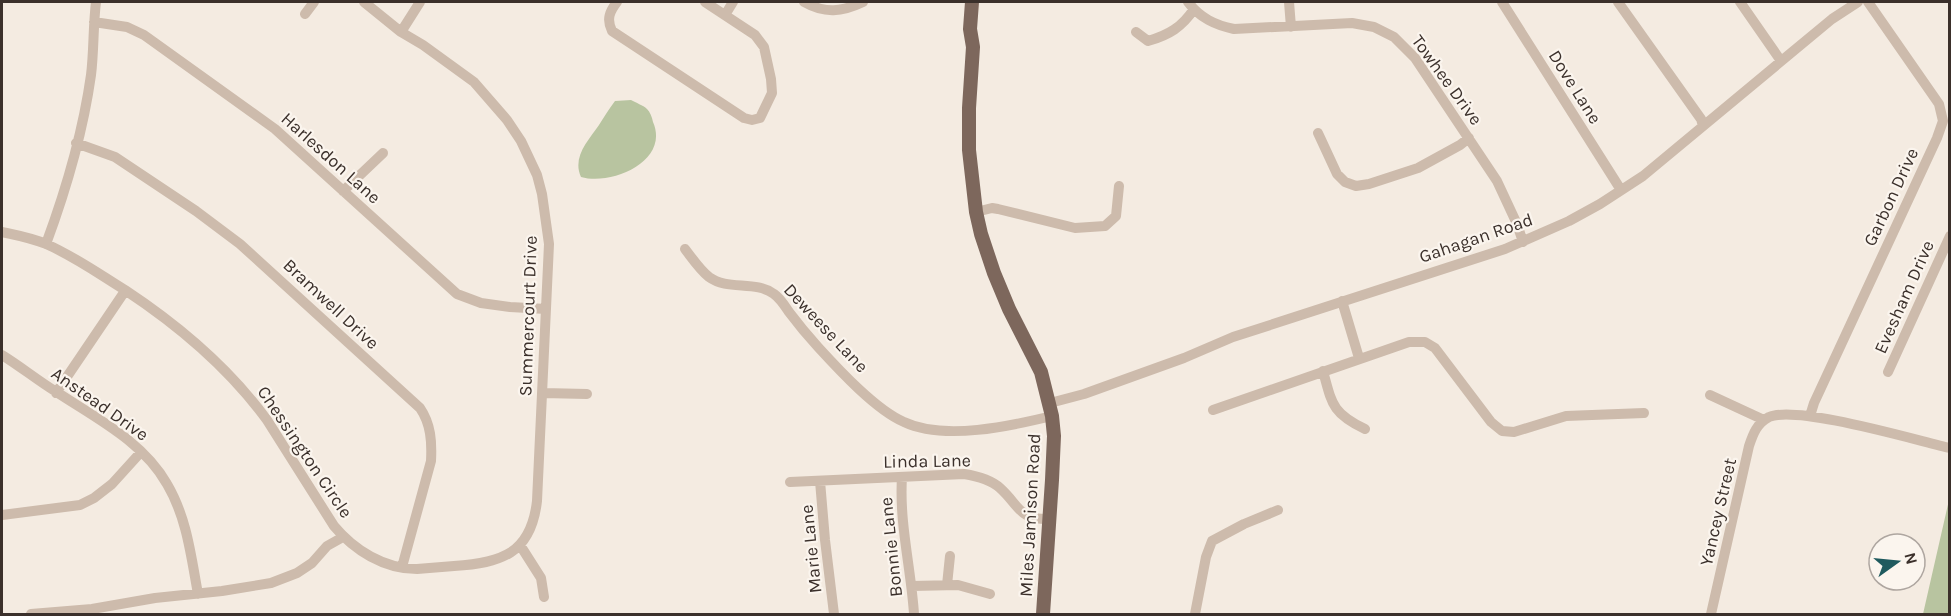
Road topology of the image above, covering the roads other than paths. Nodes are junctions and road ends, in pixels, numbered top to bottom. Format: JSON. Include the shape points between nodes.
{"nodes":[{"id":1,"x":96,"y":2,"type":"edge"},
{"id":2,"x":314,"y":2,"type":"edge"},
{"id":3,"x":364,"y":2,"type":"edge"},
{"id":4,"x":420,"y":2,"type":"edge"},
{"id":5,"x":617,"y":2,"type":"edge"},
{"id":6,"x":705,"y":2,"type":"edge"},
{"id":7,"x":733,"y":2,"type":"edge"},
{"id":8,"x":804,"y":2,"type":"edge"},
{"id":9,"x":863,"y":2,"type":"edge"},
{"id":10,"x":972,"y":2,"type":"edge"},
{"id":11,"x":1289,"y":2,"type":"edge"},
{"id":12,"x":1502,"y":2,"type":"edge"},
{"id":13,"x":1618,"y":2,"type":"edge"},
{"id":14,"x":1740,"y":2,"type":"edge"},
{"id":15,"x":1858,"y":2,"type":"edge"},
{"id":16,"x":1868,"y":2,"type":"edge"},
{"id":17,"x":1191,"y":5,"type":"edge"},
{"id":18,"x":305,"y":14,"type":"dead end"},
{"id":19,"x":725,"y":15,"type":"junction"},
{"id":20,"x":93,"y":22,"type":"junction"},
{"id":21,"x":1291,"y":27,"type":"junction"},
{"id":22,"x":401,"y":32,"type":"junction"},
{"id":23,"x":1136,"y":32,"type":"dead end"},
{"id":24,"x":1781,"y":61,"type":"junction"},
{"id":25,"x":1703,"y":126,"type":"junction"},
{"id":26,"x":1318,"y":133,"type":"dead end"},
{"id":27,"x":1469,"y":138,"type":"junction"},
{"id":28,"x":76,"y":143,"type":"junction"},
{"id":29,"x":384,"y":153,"type":"dead end"},
{"id":30,"x":1119,"y":186,"type":"dead end"},
{"id":31,"x":1621,"y":190,"type":"junction"},
{"id":32,"x":343,"y":191,"type":"junction"},
{"id":33,"x":976,"y":212,"type":"junction"},
{"id":34,"x":2,"y":232,"type":"edge"},
{"id":35,"x":1950,"y":236,"type":"edge"},
{"id":36,"x":1523,"y":242,"type":"junction"},
{"id":37,"x":46,"y":244,"type":"junction"},
{"id":38,"x":685,"y":249,"type":"dead end"},
{"id":39,"x":125,"y":291,"type":"junction"},
{"id":40,"x":1342,"y":301,"type":"junction"},
{"id":41,"x":546,"y":309,"type":"junction"},
{"id":42,"x":2,"y":355,"type":"edge"},
{"id":43,"x":1359,"y":358,"type":"junction"},
{"id":44,"x":1323,"y":371,"type":"junction"},
{"id":45,"x":1888,"y":372,"type":"dead end"},
{"id":46,"x":56,"y":393,"type":"junction"},
{"id":47,"x":543,"y":393,"type":"junction"},
{"id":48,"x":587,"y":394,"type":"dead end"},
{"id":49,"x":1710,"y":395,"type":"dead end"},
{"id":50,"x":1051,"y":409,"type":"junction"},
{"id":51,"x":1213,"y":410,"type":"dead end"},
{"id":52,"x":1644,"y":413,"type":"dead end"},
{"id":53,"x":1810,"y":416,"type":"junction"},
{"id":54,"x":1764,"y":420,"type":"junction"},
{"id":55,"x":1365,"y":429,"type":"dead end"},
{"id":56,"x":1950,"y":448,"type":"edge"},
{"id":57,"x":141,"y":452,"type":"junction"},
{"id":58,"x":902,"y":477,"type":"junction"},
{"id":59,"x":820,"y":481,"type":"junction"},
{"id":60,"x":790,"y":482,"type":"dead end"},
{"id":61,"x":1278,"y":510,"type":"dead end"},
{"id":62,"x":2,"y":515,"type":"edge"},
{"id":63,"x":1050,"y":519,"type":"junction"},
{"id":64,"x":343,"y":537,"type":"junction"},
{"id":65,"x":520,"y":545,"type":"junction"},
{"id":66,"x":950,"y":556,"type":"dead end"},
{"id":67,"x":402,"y":567,"type":"junction"},
{"id":68,"x":912,"y":585,"type":"junction"},
{"id":69,"x":947,"y":585,"type":"junction"},
{"id":70,"x":198,"y":594,"type":"junction"},
{"id":71,"x":990,"y":594,"type":"dead end"},
{"id":72,"x":544,"y":597,"type":"dead end"},
{"id":73,"x":31,"y":615,"type":"edge"},
{"id":74,"x":834,"y":615,"type":"edge"},
{"id":75,"x":914,"y":615,"type":"edge"},
{"id":76,"x":1042,"y":615,"type":"edge"},
{"id":77,"x":1195,"y":615,"type":"edge"},
{"id":78,"x":1712,"y":615,"type":"edge"}],
"edges":[{"from":1,"to":20,"type":"street"},
{"from":2,"to":18,"type":"street"},
{"from":3,"to":22,"type":"street","name":"Summercourt Drive"},
{"from":4,"to":22,"type":"street"},
{"from":5,"to":19,"type":"street","via":[[608,16],[612,31],[744,118],[760,118],[772,93],[764,47]]},
{"from":6,"to":19,"type":"street"},
{"from":7,"to":19,"type":"street"},
{"from":8,"to":9,"type":"street","via":[[831,11]]},
{"from":10,"to":33,"type":"main road","name":"Miles Jamison Road","via":[[969,150]]},
{"from":11,"to":21,"type":"street"},
{"from":12,"to":31,"type":"street","name":"Dove Lane"},
{"from":13,"to":25,"type":"street"},
{"from":14,"to":24,"type":"street"},
{"from":15,"to":24,"type":"street","name":"Gahagan Road"},
{"from":16,"to":53,"type":"street","name":"Garbon Drive","via":[[1939,104],[1942,121]]},
{"from":17,"to":21,"type":"street","name":"Towhee Drive","via":[[1211,22],[1234,29]]},
{"from":17,"to":23,"type":"street","via":[[1187,20],[1172,33],[1148,41]]},
{"from":20,"to":28,"type":"street","via":[[91,73]]},
{"from":20,"to":32,"type":"street","name":"Harlesdon Lane","via":[[127,27],[144,35],[275,129]]},
{"from":21,"to":27,"type":"street","name":"Towhee Drive","via":[[1352,23],[1374,27],[1394,37],[1415,58]]},
{"from":22,"to":41,"type":"street","name":"Summercourt Drive","via":[[474,82],[521,141],[542,194],[549,244]]},
{"from":24,"to":25,"type":"street","name":"Gahagan Road"},
{"from":25,"to":31,"type":"street","name":"Gahagan Road"},
{"from":26,"to":27,"type":"street","via":[[1337,174],[1356,186],[1418,168]]},
{"from":27,"to":36,"type":"street","name":"Towhee Drive","via":[[1497,181]]},
{"from":28,"to":37,"type":"street"},
{"from":28,"to":67,"type":"street","name":"Bramwell Drive","via":[[115,157],[240,244],[420,408],[430,433],[431,461]]},
{"from":29,"to":32,"type":"street"},
{"from":30,"to":33,"type":"street","via":[[1116,216],[1105,226],[1075,228],[992,208]]},
{"from":31,"to":36,"type":"street","name":"Gahagan Road","via":[[1585,213]]},
{"from":32,"to":41,"type":"street","name":"Harlesdon Lane","via":[[457,294],[481,303]]},
{"from":33,"to":50,"type":"main road","name":"Miles Jamison Road","via":[[994,273],[1038,365]]},
{"from":34,"to":37,"type":"street","name":"Chessington Circle"},
{"from":35,"to":45,"type":"street","name":"Evesham Drive"},
{"from":36,"to":40,"type":"street","name":"Gahagan Road"},
{"from":37,"to":39,"type":"street","name":"Chessington Circle","via":[[91,267]]},
{"from":38,"to":50,"type":"street","name":"Deweese Lane","via":[[711,278],[763,288],[776,295],[837,368],[905,423],[926,429],[961,430],[1024,423]]},
{"from":39,"to":46,"type":"street"},
{"from":39,"to":64,"type":"street","name":"Chessington Circle","via":[[180,330],[248,395]]},
{"from":40,"to":43,"type":"street"},
{"from":40,"to":50,"type":"street","name":"Gahagan Road","via":[[1233,337]]},
{"from":41,"to":47,"type":"street","name":"Summercourt Drive"},
{"from":42,"to":46,"type":"street","name":"Anstead Drive"},
{"from":43,"to":44,"type":"street"},
{"from":43,"to":52,"type":"street","via":[[1409,342],[1431,344],[1491,422],[1508,432],[1566,416]]},
{"from":44,"to":51,"type":"street"},
{"from":44,"to":55,"type":"street","via":[[1335,409]]},
{"from":46,"to":57,"type":"street","name":"Anstead Drive"},
{"from":47,"to":48,"type":"street"},
{"from":47,"to":65,"type":"street","name":"Summercourt Drive","via":[[536,511]]},
{"from":49,"to":54,"type":"street"},
{"from":50,"to":63,"type":"main road","name":"Miles Jamison Road","via":[[1054,436]]},
{"from":53,"to":54,"type":"street","via":[[1781,414]]},
{"from":53,"to":56,"type":"street"},
{"from":54,"to":78,"type":"street","name":"Yancey Street","via":[[1749,446]]},
{"from":57,"to":62,"type":"street","via":[[112,484],[80,505]]},
{"from":57,"to":70,"type":"street","name":"Anstead Drive","via":[[162,476],[180,510]]},
{"from":58,"to":59,"type":"street","name":"Linda Lane"},
{"from":58,"to":63,"type":"street","name":"Linda Lane","via":[[980,477],[1000,488],[1026,515]]},
{"from":58,"to":68,"type":"street","name":"Bonnie Lane","via":[[904,543]]},
{"from":59,"to":60,"type":"street","name":"Linda Lane"},
{"from":59,"to":74,"type":"street","name":"Marie Lane"},
{"from":61,"to":77,"type":"street","via":[[1212,541]]},
{"from":63,"to":76,"type":"main road","name":"Miles Jamison Road"},
{"from":64,"to":67,"type":"street","name":"Chessington Circle","via":[[368,555]]},
{"from":64,"to":70,"type":"street","name":"Chessington Circle","via":[[327,546],[312,563],[280,580]]},
{"from":65,"to":67,"type":"street","via":[[486,563]]},
{"from":65,"to":72,"type":"street","via":[[541,578]]},
{"from":66,"to":69,"type":"street"},
{"from":68,"to":69,"type":"street"},
{"from":68,"to":75,"type":"street","name":"Bonnie Lane"},
{"from":69,"to":71,"type":"street","via":[[962,585]]},
{"from":70,"to":73,"type":"street","name":"Chessington Circle"}]}
